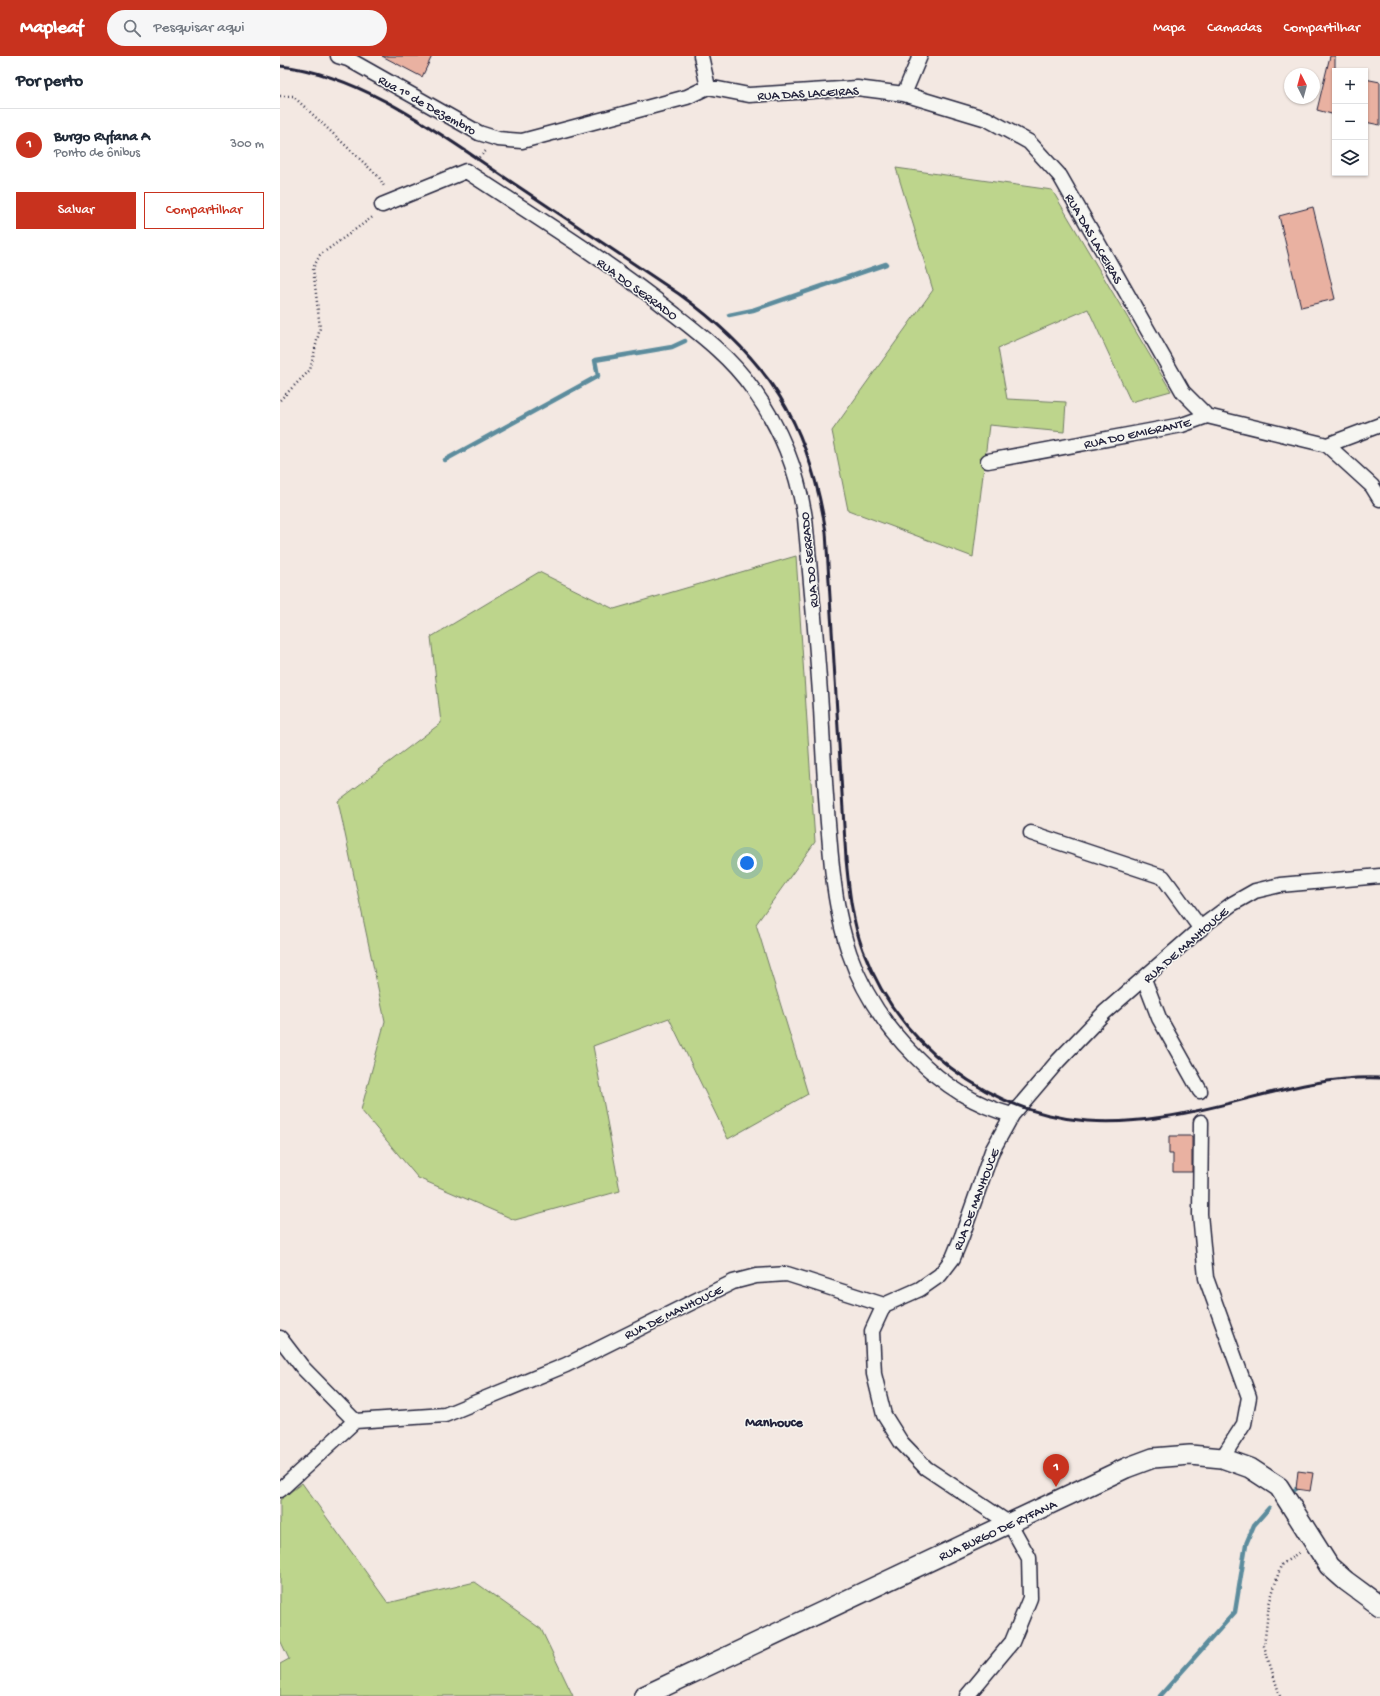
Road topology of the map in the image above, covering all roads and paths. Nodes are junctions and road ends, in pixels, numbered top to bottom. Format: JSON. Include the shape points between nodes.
{"nodes":[{"id":1,"x":338,"y":56,"type":"edge"},
{"id":2,"x":700,"y":56,"type":"edge"},
{"id":3,"x":920,"y":56,"type":"edge"},
{"id":4,"x":708,"y":87,"type":"junction"},
{"id":5,"x":904,"y":94,"type":"junction"},
{"id":6,"x":280,"y":96,"type":"edge"},
{"id":7,"x":498,"y":139,"type":"junction"},
{"id":8,"x":466,"y":171,"type":"junction"},
{"id":9,"x":387,"y":203,"type":"junction"},
{"id":10,"x":280,"y":400,"type":"edge"},
{"id":11,"x":1207,"y":416,"type":"junction"},
{"id":12,"x":1380,"y":425,"type":"edge"},
{"id":13,"x":1327,"y":445,"type":"junction"},
{"id":14,"x":988,"y":461,"type":"dead end"},
{"id":15,"x":1380,"y":500,"type":"edge"},
{"id":16,"x":1031,"y":833,"type":"dead end"},
{"id":17,"x":1380,"y":876,"type":"edge"},
{"id":18,"x":1201,"y":929,"type":"junction"},
{"id":19,"x":1144,"y":979,"type":"junction"},
{"id":20,"x":1200,"y":1091,"type":"dead end"},
{"id":21,"x":1012,"y":1115,"type":"junction"},
{"id":22,"x":1201,"y":1122,"type":"dead end"},
{"id":23,"x":884,"y":1305,"type":"junction"},
{"id":24,"x":280,"y":1338,"type":"edge"},
{"id":25,"x":355,"y":1421,"type":"junction"},
{"id":26,"x":1222,"y":1458,"type":"junction"},
{"id":27,"x":280,"y":1490,"type":"edge"},
{"id":28,"x":1010,"y":1524,"type":"junction"},
{"id":29,"x":1314,"y":1543,"type":"junction"},
{"id":30,"x":1380,"y":1606,"type":"edge"},
{"id":31,"x":644,"y":1696,"type":"edge"},
{"id":32,"x":967,"y":1696,"type":"edge"},
{"id":33,"x":1280,"y":1696,"type":"edge"}],
"edges":[{"from":1,"to":7,"type":"street","name":"Rua 1º de Dezembro","via":[[348,59],[479,133]]},
{"from":2,"to":4,"type":"street"},
{"from":3,"to":5,"type":"street"},
{"from":4,"to":5,"type":"street","name":"RUA DAS LACEIRAS","via":[[749,95],[857,88]]},
{"from":4,"to":7,"type":"street","via":[[687,97],[522,141]]},
{"from":5,"to":11,"type":"street","name":"RUA DAS LACEIRAS","via":[[987,119],[1029,142],[1060,176],[1183,392]]},
{"from":6,"to":9,"type":"path","via":[[293,96],[379,177]]},
{"from":7,"to":8,"type":"path"},
{"from":8,"to":9,"type":"street"},
{"from":8,"to":21,"type":"street","name":"RUA DO SERRADO","via":[[656,299],[719,351],[747,382],[764,406],[787,449],[795,471],[804,518],[819,680],[832,876],[840,923],[854,968],[876,1010],[908,1050],[942,1081],[962,1094],[981,1105]]},
{"from":9,"to":10,"type":"path","via":[[372,218],[320,255],[313,268],[320,328],[310,370]]},
{"from":11,"to":13,"type":"street","name":"RUA DO EMIGRANTE"},
{"from":11,"to":14,"type":"street","name":"RUA DO EMIGRANTE","via":[[1182,425]]},
{"from":12,"to":13,"type":"street"},
{"from":13,"to":15,"type":"street","name":"RUA DO EMIGRANTE","via":[[1372,486]]},
{"from":16,"to":18,"type":"street","via":[[1163,876]]},
{"from":17,"to":18,"type":"street","name":"RUA DE MANHOUCE","via":[[1280,885],[1255,891],[1232,904]]},
{"from":18,"to":19,"type":"street","name":"RUA DE MANHOUCE"},
{"from":19,"to":20,"type":"street","via":[[1159,1018]]},
{"from":19,"to":21,"type":"street","name":"RUA DE MANHOUCE","via":[[1105,1012],[1058,1061]]},
{"from":21,"to":23,"type":"street","name":"RUA DE MANHOUCE","via":[[992,1151],[953,1258],[940,1275],[920,1289]]},
{"from":22,"to":26,"type":"street","via":[[1200,1214],[1206,1278],[1249,1397],[1244,1424]]},
{"from":23,"to":25,"type":"street","name":"RUA DE MANHOUCE","via":[[787,1274],[756,1276],[733,1282],[566,1365],[445,1415]]},
{"from":23,"to":28,"type":"street","via":[[872,1331],[874,1374],[884,1415],[901,1442],[926,1468]]},
{"from":24,"to":25,"type":"street","via":[[303,1368]]},
{"from":25,"to":27,"type":"street"},
{"from":26,"to":28,"type":"main road","name":"RUA BURGO DE RYFANA","via":[[1190,1455],[1153,1458],[1126,1468]]},
{"from":26,"to":29,"type":"main road","name":"RUA BURGO DE RYFANA","via":[[1250,1468],[1280,1487]]},
{"from":28,"to":31,"type":"main road","name":"RUA BURGO DE RYFANA"},
{"from":28,"to":32,"type":"street","via":[[1029,1558],[1030,1598],[1012,1642]]},
{"from":29,"to":30,"type":"main road","name":"RUA BURGO DE RYFANA","via":[[1329,1566]]},
{"from":29,"to":33,"type":"path","via":[[1281,1565],[1270,1604],[1264,1646]]}]}
